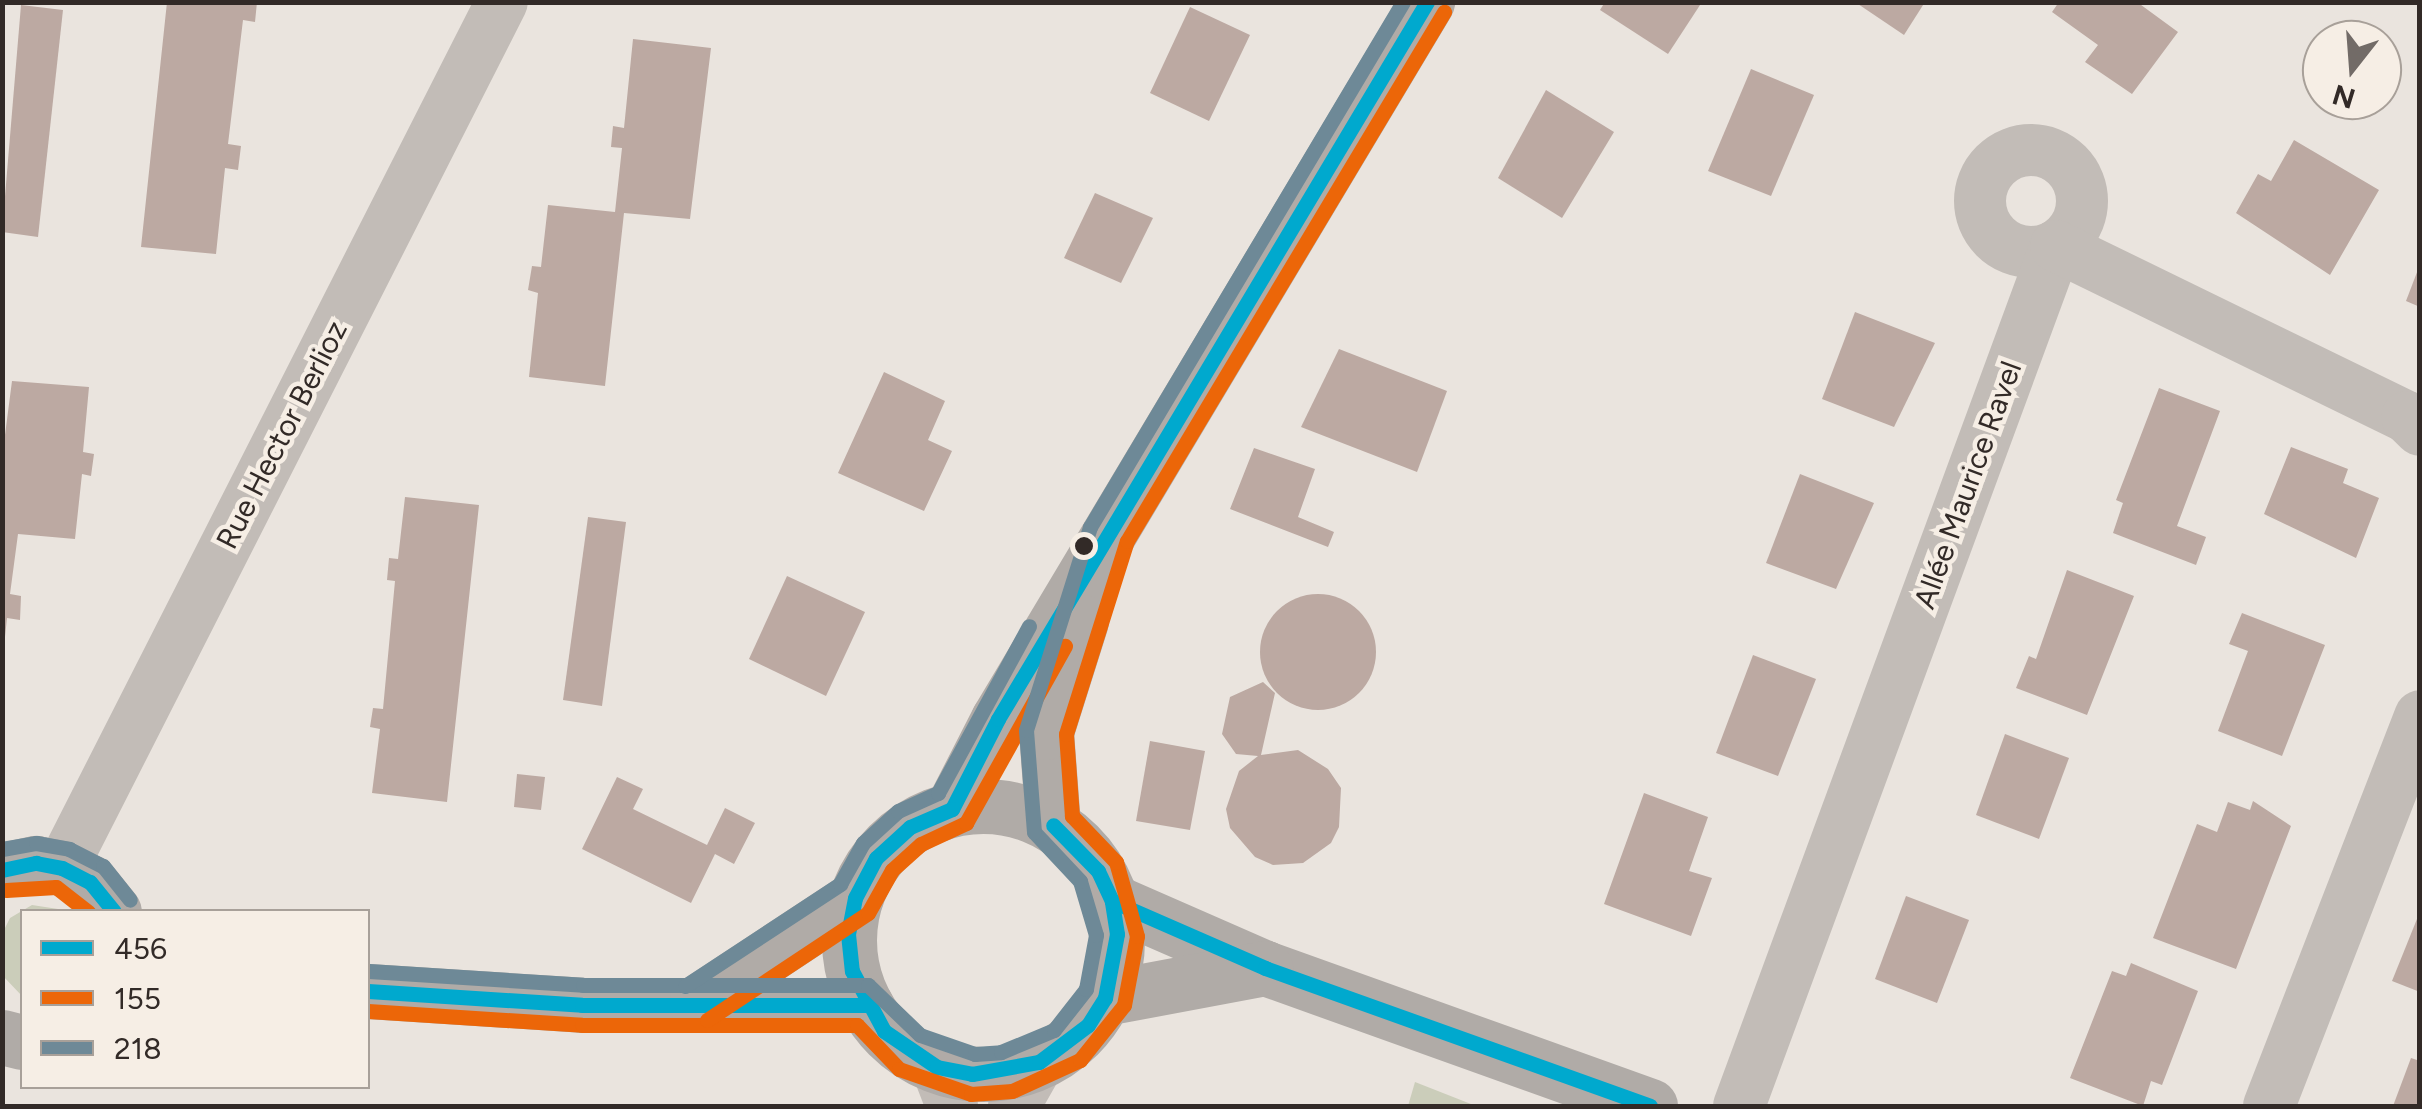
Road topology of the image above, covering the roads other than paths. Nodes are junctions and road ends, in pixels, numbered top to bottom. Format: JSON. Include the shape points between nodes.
{"nodes":[{"id":1,"x":502,"y":2,"type":"edge"},
{"id":2,"x":1427,"y":2,"type":"edge"},
{"id":3,"x":2420,"y":430,"type":"edge"},
{"id":4,"x":1108,"y":532,"type":"junction"},
{"id":5,"x":2420,"y":716,"type":"edge"},
{"id":6,"x":952,"y":809,"type":"junction"},
{"id":7,"x":1053,"y":825,"type":"junction"},
{"id":8,"x":62,"y":868,"type":"junction"},
{"id":9,"x":2,"y":870,"type":"edge"},
{"id":10,"x":855,"y":898,"type":"junction"},
{"id":11,"x":1112,"y":901,"type":"junction"},
{"id":12,"x":112,"y":909,"type":"edge"},
{"id":13,"x":1265,"y":968,"type":"junction"},
{"id":14,"x":370,"y":991,"type":"edge"},
{"id":15,"x":1105,"y":998,"type":"junction"},
{"id":16,"x":696,"y":1003,"type":"junction"},
{"id":17,"x":866,"y":1005,"type":"junction"},
{"id":18,"x":1027,"y":1084,"type":"edge"},
{"id":19,"x":945,"y":1087,"type":"edge"},
{"id":20,"x":1650,"y":1106,"type":"edge"},
{"id":21,"x":1739,"y":1106,"type":"edge"},
{"id":22,"x":2269,"y":1106,"type":"edge"}],
"edges":[{"from":1,"to":8,"type":"street","name":"Rue Hector Berlioz"},
{"from":2,"to":4,"type":"main road"},
{"from":3,"to":21,"type":"street","name":"Allée Maurice Ravel","via":[[2407,417],[2056,246]]},
{"from":4,"to":6,"type":"main road"},
{"from":4,"to":7,"type":"main road","via":[[1046,732]]},
{"from":5,"to":22,"type":"street"},
{"from":6,"to":7,"type":"main road","via":[[986,806]]},
{"from":6,"to":10,"type":"main road","via":[[910,827],[876,858]]},
{"from":7,"to":11,"type":"main road","via":[[1098,872]]},
{"from":8,"to":9,"type":"main road"},
{"from":8,"to":12,"type":"main road","via":[[90,882]]},
{"from":10,"to":16,"type":"main road"},
{"from":10,"to":17,"type":"main road","via":[[848,934]]},
{"from":11,"to":13,"type":"main road"},
{"from":11,"to":15,"type":"main road","via":[[1118,934]]},
{"from":13,"to":15,"type":"main road"},
{"from":13,"to":20,"type":"main road"},
{"from":14,"to":16,"type":"main road","via":[[582,1005]]},
{"from":15,"to":18,"type":"main road","via":[[1088,1025]]},
{"from":16,"to":17,"type":"main road"},
{"from":17,"to":19,"type":"main road","via":[[884,1031]]},
{"from":18,"to":19,"type":"main road","via":[[1006,1072]]}]}
